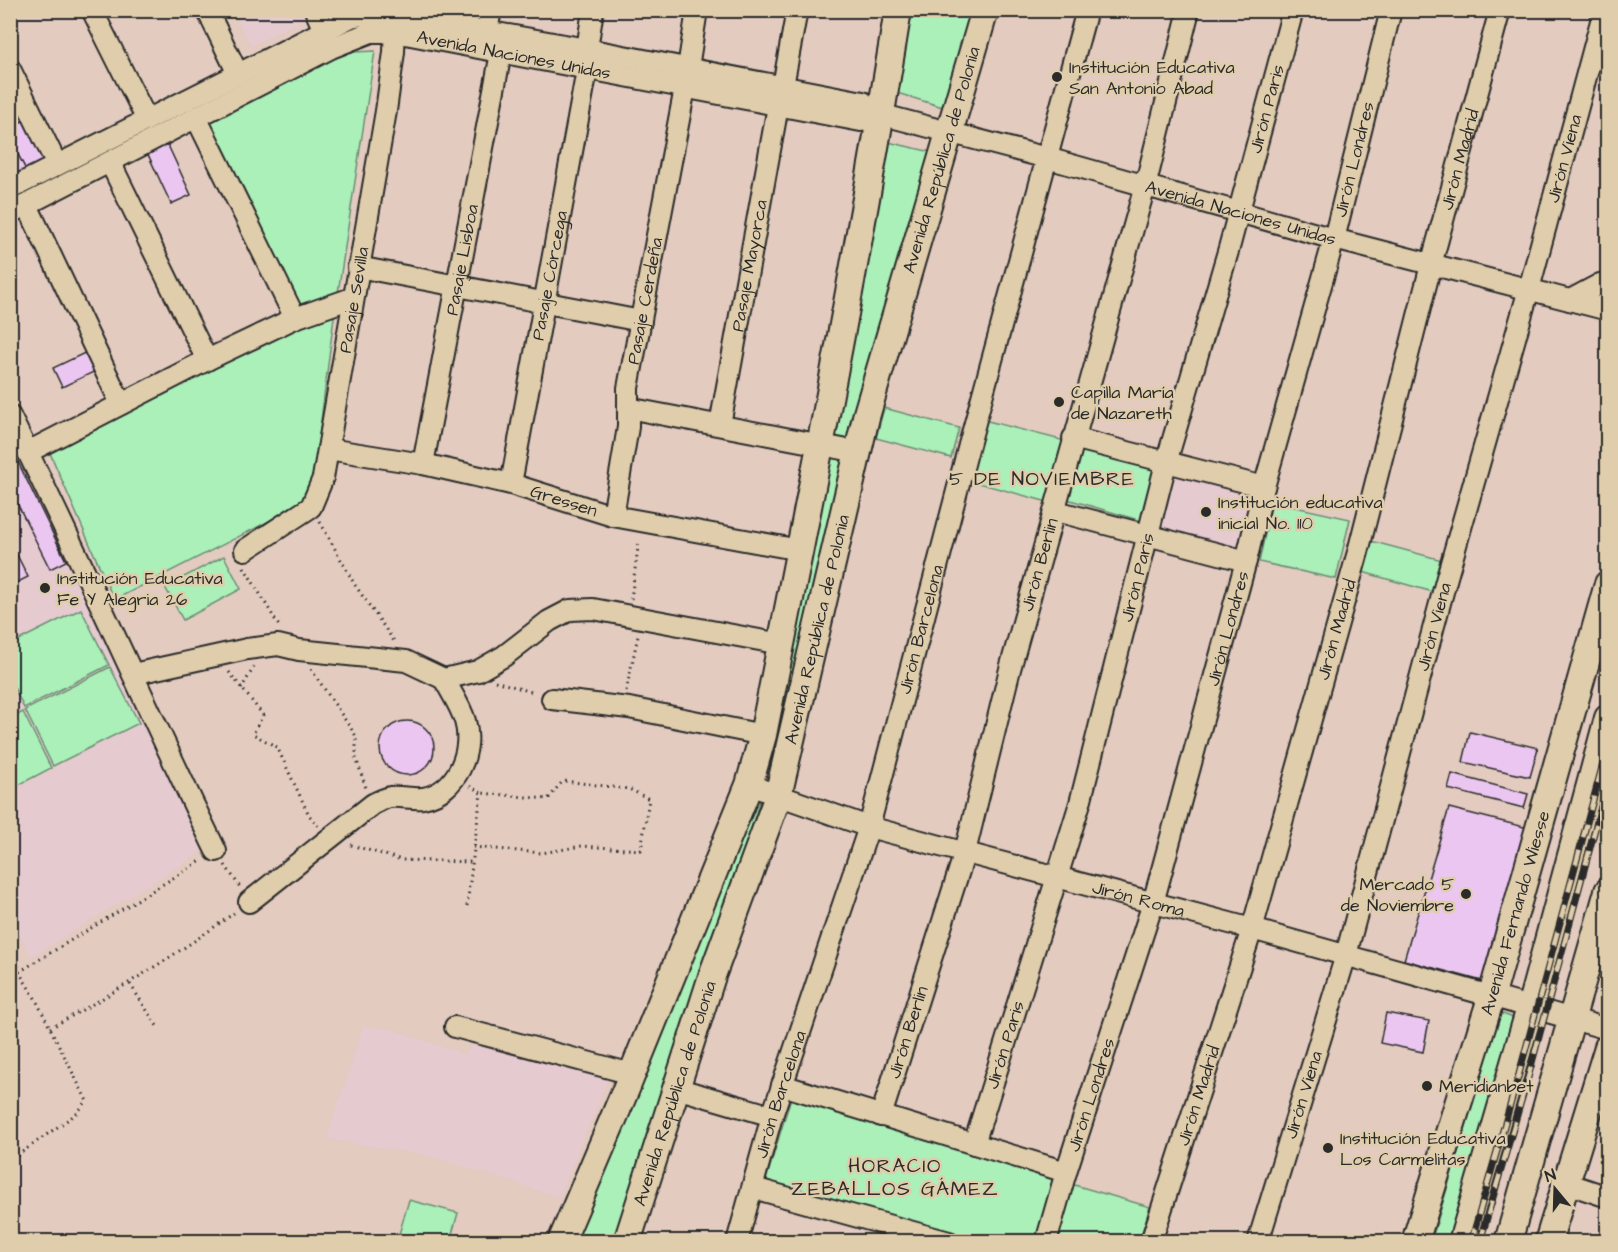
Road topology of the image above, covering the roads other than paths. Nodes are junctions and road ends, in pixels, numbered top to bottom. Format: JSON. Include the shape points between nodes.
{"nodes":[{"id":1,"x":92,"y":10,"type":"edge"},
{"id":2,"x":207,"y":10,"type":"edge"},
{"id":3,"x":315,"y":10,"type":"edge"},
{"id":4,"x":491,"y":10,"type":"edge"},
{"id":5,"x":593,"y":10,"type":"edge"},
{"id":6,"x":697,"y":10,"type":"edge"},
{"id":7,"x":796,"y":10,"type":"edge"},
{"id":8,"x":898,"y":10,"type":"edge"},
{"id":9,"x":985,"y":10,"type":"edge"},
{"id":10,"x":1087,"y":10,"type":"edge"},
{"id":11,"x":1189,"y":10,"type":"edge"},
{"id":12,"x":1293,"y":10,"type":"edge"},
{"id":13,"x":1390,"y":10,"type":"edge"},
{"id":14,"x":1500,"y":10,"type":"edge"},
{"id":15,"x":1604,"y":10,"type":"edge"},
{"id":16,"x":395,"y":19,"type":"edge"},
{"id":17,"x":487,"y":31,"type":"junction"},
{"id":18,"x":327,"y":39,"type":"junction"},
{"id":19,"x":587,"y":49,"type":"junction"},
{"id":20,"x":501,"y":52,"type":"junction"},
{"id":21,"x":688,"y":68,"type":"junction"},
{"id":22,"x":10,"y":69,"type":"edge"},
{"id":23,"x":587,"y":70,"type":"junction"},
{"id":24,"x":237,"y":74,"type":"junction"},
{"id":25,"x":783,"y":86,"type":"junction"},
{"id":26,"x":685,"y":88,"type":"junction"},
{"id":27,"x":778,"y":106,"type":"junction"},
{"id":28,"x":877,"y":113,"type":"junction"},
{"id":29,"x":196,"y":117,"type":"junction"},
{"id":30,"x":147,"y":120,"type":"junction"},
{"id":31,"x":951,"y":132,"type":"junction"},
{"id":32,"x":1047,"y":158,"type":"junction"},
{"id":33,"x":110,"y":162,"type":"junction"},
{"id":34,"x":57,"y":165,"type":"junction"},
{"id":35,"x":1145,"y":186,"type":"junction"},
{"id":36,"x":10,"y":189,"type":"edge"},
{"id":37,"x":19,"y":209,"type":"edge"},
{"id":38,"x":1239,"y":212,"type":"junction"},
{"id":39,"x":1334,"y":239,"type":"junction"},
{"id":40,"x":1431,"y":265,"type":"junction"},
{"id":41,"x":358,"y":267,"type":"junction"},
{"id":42,"x":1608,"y":283,"type":"edge"},
{"id":43,"x":458,"y":285,"type":"junction"},
{"id":44,"x":1529,"y":289,"type":"junction"},
{"id":45,"x":352,"y":298,"type":"junction"},
{"id":46,"x":1570,"y":300,"type":"junction"},
{"id":47,"x":544,"y":302,"type":"junction"},
{"id":48,"x":1608,"y":310,"type":"edge"},
{"id":49,"x":295,"y":318,"type":"junction"},
{"id":50,"x":641,"y":321,"type":"junction"},
{"id":51,"x":207,"y":360,"type":"junction"},
{"id":52,"x":122,"y":404,"type":"junction"},
{"id":53,"x":628,"y":408,"type":"junction"},
{"id":54,"x":10,"y":416,"type":"edge"},
{"id":55,"x":720,"y":425,"type":"junction"},
{"id":56,"x":1073,"y":438,"type":"junction"},
{"id":57,"x":328,"y":449,"type":"junction"},
{"id":58,"x":28,"y":452,"type":"junction"},
{"id":59,"x":819,"y":455,"type":"junction"},
{"id":60,"x":856,"y":462,"type":"junction"},
{"id":61,"x":1166,"y":462,"type":"junction"},
{"id":62,"x":423,"y":464,"type":"junction"},
{"id":63,"x":511,"y":484,"type":"junction"},
{"id":64,"x":1264,"y":487,"type":"junction"},
{"id":65,"x":1056,"y":511,"type":"junction"},
{"id":66,"x":613,"y":516,"type":"junction"},
{"id":67,"x":1148,"y":536,"type":"junction"},
{"id":68,"x":245,"y":550,"type":"road end"},
{"id":69,"x":800,"y":550,"type":"junction"},
{"id":70,"x":1246,"y":561,"type":"junction"},
{"id":71,"x":1608,"y":584,"type":"edge"},
{"id":72,"x":781,"y":644,"type":"junction"},
{"id":73,"x":133,"y":674,"type":"junction"},
{"id":74,"x":444,"y":679,"type":"junction"},
{"id":75,"x":552,"y":699,"type":"road end"},
{"id":76,"x":1608,"y":718,"type":"edge"},
{"id":77,"x":763,"y":735,"type":"junction"},
{"id":78,"x":749,"y":785,"type":"junction"},
{"id":79,"x":778,"y":796,"type":"junction"},
{"id":80,"x":869,"y":827,"type":"junction"},
{"id":81,"x":216,"y":851,"type":"road end"},
{"id":82,"x":965,"y":852,"type":"junction"},
{"id":83,"x":1058,"y":876,"type":"junction"},
{"id":84,"x":1608,"y":891,"type":"edge"},
{"id":85,"x":249,"y":902,"type":"road end"},
{"id":86,"x":1153,"y":903,"type":"junction"},
{"id":87,"x":1252,"y":929,"type":"junction"},
{"id":88,"x":1346,"y":955,"type":"junction"},
{"id":89,"x":1491,"y":998,"type":"junction"},
{"id":90,"x":1530,"y":1008,"type":"junction"},
{"id":91,"x":1571,"y":1018,"type":"junction"},
{"id":92,"x":454,"y":1027,"type":"dead end"},
{"id":93,"x":1608,"y":1029,"type":"edge"},
{"id":94,"x":1608,"y":1047,"type":"edge"},
{"id":95,"x":632,"y":1074,"type":"junction"},
{"id":96,"x":782,"y":1085,"type":"junction"},
{"id":97,"x":676,"y":1088,"type":"junction"},
{"id":98,"x":772,"y":1116,"type":"junction"},
{"id":99,"x":881,"y":1116,"type":"junction"},
{"id":100,"x":974,"y":1144,"type":"junction"},
{"id":101,"x":1066,"y":1172,"type":"junction"},
{"id":102,"x":1566,"y":1183,"type":"junction"},
{"id":103,"x":753,"y":1188,"type":"junction"},
{"id":104,"x":1608,"y":1197,"type":"edge"},
{"id":105,"x":1155,"y":1240,"type":"edge"},
{"id":106,"x":944,"y":1241,"type":"edge"},
{"id":107,"x":561,"y":1242,"type":"edge"},
{"id":108,"x":627,"y":1242,"type":"edge"},
{"id":109,"x":737,"y":1242,"type":"edge"},
{"id":110,"x":1046,"y":1242,"type":"edge"},
{"id":111,"x":1258,"y":1242,"type":"edge"},
{"id":112,"x":1415,"y":1242,"type":"edge"},
{"id":113,"x":1462,"y":1242,"type":"edge"},
{"id":114,"x":1508,"y":1242,"type":"edge"},
{"id":115,"x":1548,"y":1242,"type":"edge"}],
"edges":[{"from":1,"to":30,"type":"street"},
{"from":2,"to":24,"type":"street"},
{"from":3,"to":18,"type":"street"},
{"from":4,"to":17,"type":"street"},
{"from":5,"to":19,"type":"street"},
{"from":6,"to":21,"type":"street"},
{"from":7,"to":25,"type":"street"},
{"from":8,"to":28,"type":"main road","name":"Avenida República de Polonia"},
{"from":9,"to":31,"type":"main road","name":"Avenida República de Polonia"},
{"from":10,"to":32,"type":"street","name":"Jirón Barcelona"},
{"from":11,"to":35,"type":"street","name":"Jirón Berlin"},
{"from":12,"to":38,"type":"street","name":"Jirón Paris"},
{"from":13,"to":39,"type":"street","name":"Jirón Londres"},
{"from":14,"to":40,"type":"street","name":"Jirón Madrid"},
{"from":15,"to":44,"type":"street","name":"Jirón Viena"},
{"from":16,"to":17,"type":"street","name":"Avenida Naciones Unidas"},
{"from":16,"to":18,"type":"street","name":"Avenida Naciones Unidas","via":[[371,32]]},
{"from":16,"to":20,"type":"street","name":"Avenida Naciones Unidas"},
{"from":16,"to":41,"type":"street","name":"Pasaje Sevilla","via":[[386,111]]},
{"from":17,"to":19,"type":"street","name":"Avenida Naciones Unidas"},
{"from":18,"to":24,"type":"street","name":"Avenida Naciones Unidas"},
{"from":18,"to":29,"type":"street","name":"Avenida Naciones Unidas"},
{"from":19,"to":21,"type":"street","name":"Avenida Naciones Unidas"},
{"from":20,"to":23,"type":"street","name":"Avenida Naciones Unidas"},
{"from":20,"to":43,"type":"street","name":"Pasaje Lisboa"},
{"from":21,"to":25,"type":"street","name":"Avenida Naciones Unidas"},
{"from":22,"to":34,"type":"street"},
{"from":23,"to":26,"type":"street","name":"Avenida Naciones Unidas"},
{"from":23,"to":47,"type":"street","name":"Pasaje Córcega"},
{"from":24,"to":30,"type":"street","name":"Avenida Naciones Unidas"},
{"from":25,"to":28,"type":"street","name":"Avenida Naciones Unidas","via":[[863,102]]},
{"from":26,"to":27,"type":"street","name":"Avenida Naciones Unidas"},
{"from":26,"to":50,"type":"street","name":"Pasaje Cerdeña"},
{"from":27,"to":28,"type":"street","name":"Avenida Naciones Unidas","via":[[861,121]]},
{"from":27,"to":55,"type":"street","name":"Pasaje Mayorca"},
{"from":28,"to":31,"type":"street","name":"Avenida Naciones Unidas"},
{"from":28,"to":59,"type":"main road","name":"Avenida República de Polonia"},
{"from":29,"to":33,"type":"street","name":"Avenida Naciones Unidas"},
{"from":29,"to":49,"type":"street"},
{"from":30,"to":34,"type":"street","name":"Avenida Naciones Unidas"},
{"from":31,"to":32,"type":"street","name":"Avenida Naciones Unidas"},
{"from":31,"to":60,"type":"main road","name":"Avenida República de Polonia"},
{"from":32,"to":35,"type":"street","name":"Avenida Naciones Unidas"},
{"from":32,"to":80,"type":"street","name":"Jirón Barcelona"},
{"from":33,"to":37,"type":"street","name":"Avenida Naciones Unidas"},
{"from":33,"to":51,"type":"street"},
{"from":34,"to":36,"type":"street","name":"Avenida Naciones Unidas"},
{"from":35,"to":38,"type":"street","name":"Avenida Naciones Unidas"},
{"from":35,"to":56,"type":"street","name":"Jirón Berlin"},
{"from":37,"to":52,"type":"street"},
{"from":38,"to":39,"type":"street","name":"Avenida Naciones Unidas"},
{"from":38,"to":61,"type":"street","name":"Jirón Paris"},
{"from":39,"to":40,"type":"street","name":"Avenida Naciones Unidas"},
{"from":39,"to":64,"type":"street","name":"Jirón Londres"},
{"from":40,"to":44,"type":"street","name":"Avenida Naciones Unidas"},
{"from":40,"to":87,"type":"street","name":"Jirón Madrid","via":[[1358,552]]},
{"from":41,"to":43,"type":"street"},
{"from":41,"to":45,"type":"street","name":"Pasaje Sevilla"},
{"from":42,"to":46,"type":"street"},
{"from":43,"to":47,"type":"street"},
{"from":43,"to":62,"type":"street","name":"Pasaje Lisboa"},
{"from":44,"to":46,"type":"street","name":"Avenida Naciones Unidas"},
{"from":44,"to":88,"type":"street","name":"Jirón Viena"},
{"from":45,"to":49,"type":"street"},
{"from":45,"to":57,"type":"street","name":"Pasaje Sevilla"},
{"from":46,"to":48,"type":"street","name":"Avenida Naciones Unidas"},
{"from":47,"to":50,"type":"street"},
{"from":47,"to":63,"type":"street","name":"Pasaje Córcega"},
{"from":49,"to":51,"type":"street"},
{"from":50,"to":53,"type":"street","name":"Pasaje Cerdeña"},
{"from":51,"to":52,"type":"street"},
{"from":52,"to":58,"type":"street"},
{"from":53,"to":55,"type":"street"},
{"from":53,"to":66,"type":"street","name":"Pasaje Cerdeña"},
{"from":54,"to":58,"type":"street"},
{"from":55,"to":59,"type":"street"},
{"from":56,"to":61,"type":"street"},
{"from":56,"to":65,"type":"street","name":"Jirón Berlin"},
{"from":57,"to":62,"type":"street","name":"Gressen"},
{"from":57,"to":68,"type":"street","name":"Pasaje Sevilla","via":[[323,478],[311,507]]},
{"from":58,"to":73,"type":"street"},
{"from":59,"to":60,"type":"main road"},
{"from":59,"to":69,"type":"main road","name":"Avenida República de Polonia"},
{"from":60,"to":79,"type":"main road","name":"Avenida República de Polonia"},
{"from":61,"to":64,"type":"street"},
{"from":61,"to":67,"type":"street","name":"Jirón Paris"},
{"from":62,"to":63,"type":"street","name":"Gressen"},
{"from":63,"to":66,"type":"street","name":"Gressen"},
{"from":64,"to":70,"type":"street","name":"Jirón Londres"},
{"from":65,"to":67,"type":"street"},
{"from":65,"to":82,"type":"street","name":"Jirón Berlin","via":[[1010,669]]},
{"from":66,"to":69,"type":"street","name":"Gressen"},
{"from":67,"to":70,"type":"street"},
{"from":67,"to":83,"type":"street","name":"Jirón Paris"},
{"from":69,"to":72,"type":"main road","name":"Avenida República de Polonia"},
{"from":70,"to":86,"type":"street","name":"Jirón Londres"},
{"from":71,"to":89,"type":"main road","name":"Avenida Fernando Wiesse"},
{"from":72,"to":74,"type":"street","via":[[593,609],[570,610],[478,671]]},
{"from":72,"to":77,"type":"main road","name":"Avenida República de Polonia"},
{"from":73,"to":74,"type":"street","via":[[278,645],[406,661]]},
{"from":73,"to":81,"type":"street"},
{"from":74,"to":85,"type":"street","via":[[465,720],[469,741],[464,760],[447,787],[423,798],[390,797],[373,804]]},
{"from":75,"to":77,"type":"street","via":[[623,708]]},
{"from":76,"to":90,"type":"main road","name":"Avenida Fernando Wiesse"},
{"from":77,"to":78,"type":"main road","name":"Avenida República de Polonia"},
{"from":78,"to":79,"type":"street","name":"Jirón Roma"},
{"from":78,"to":95,"type":"main road","name":"Avenida República de Polonia"},
{"from":79,"to":80,"type":"street","name":"Jirón Roma"},
{"from":79,"to":97,"type":"main road","name":"Avenida República de Polonia"},
{"from":80,"to":82,"type":"street","name":"Jirón Roma"},
{"from":80,"to":96,"type":"street","name":"Jirón Barcelona"},
{"from":82,"to":83,"type":"street","name":"Jirón Roma"},
{"from":82,"to":99,"type":"street","name":"Jirón Berlin"},
{"from":83,"to":86,"type":"street","name":"Jirón Roma"},
{"from":83,"to":100,"type":"street","name":"Jirón Paris"},
{"from":84,"to":91,"type":"main road"},
{"from":86,"to":87,"type":"street","name":"Jirón Roma"},
{"from":86,"to":101,"type":"street","name":"Jirón Londres"},
{"from":87,"to":88,"type":"street","name":"Jirón Roma"},
{"from":87,"to":105,"type":"street","name":"Jirón Madrid"},
{"from":88,"to":89,"type":"street","name":"Jirón Roma"},
{"from":88,"to":111,"type":"street","name":"Jirón Viena"},
{"from":89,"to":90,"type":"street","name":"Jirón Roma"},
{"from":89,"to":112,"type":"main road","name":"Avenida Fernando Wiesse"},
{"from":90,"to":91,"type":"street","name":"Jirón Roma"},
{"from":90,"to":113,"type":"main road","name":"Avenida Fernando Wiesse"},
{"from":91,"to":93,"type":"street","name":"Jirón Roma"},
{"from":91,"to":114,"type":"main road"},
{"from":92,"to":95,"type":"street"},
{"from":94,"to":102,"type":"main road"},
{"from":95,"to":107,"type":"main road","name":"Avenida República de Polonia"},
{"from":96,"to":98,"type":"street","name":"Jirón Barcelona"},
{"from":96,"to":99,"type":"street"},
{"from":97,"to":98,"type":"street"},
{"from":97,"to":108,"type":"main road","name":"Avenida República de Polonia"},
{"from":98,"to":103,"type":"street","name":"Jirón Barcelona"},
{"from":99,"to":100,"type":"street"},
{"from":100,"to":101,"type":"street"},
{"from":101,"to":110,"type":"street","name":"Jirón Londres"},
{"from":102,"to":104,"type":"street"},
{"from":102,"to":115,"type":"main road"},
{"from":103,"to":106,"type":"street"},
{"from":103,"to":109,"type":"street","name":"Jirón Barcelona"}]}
